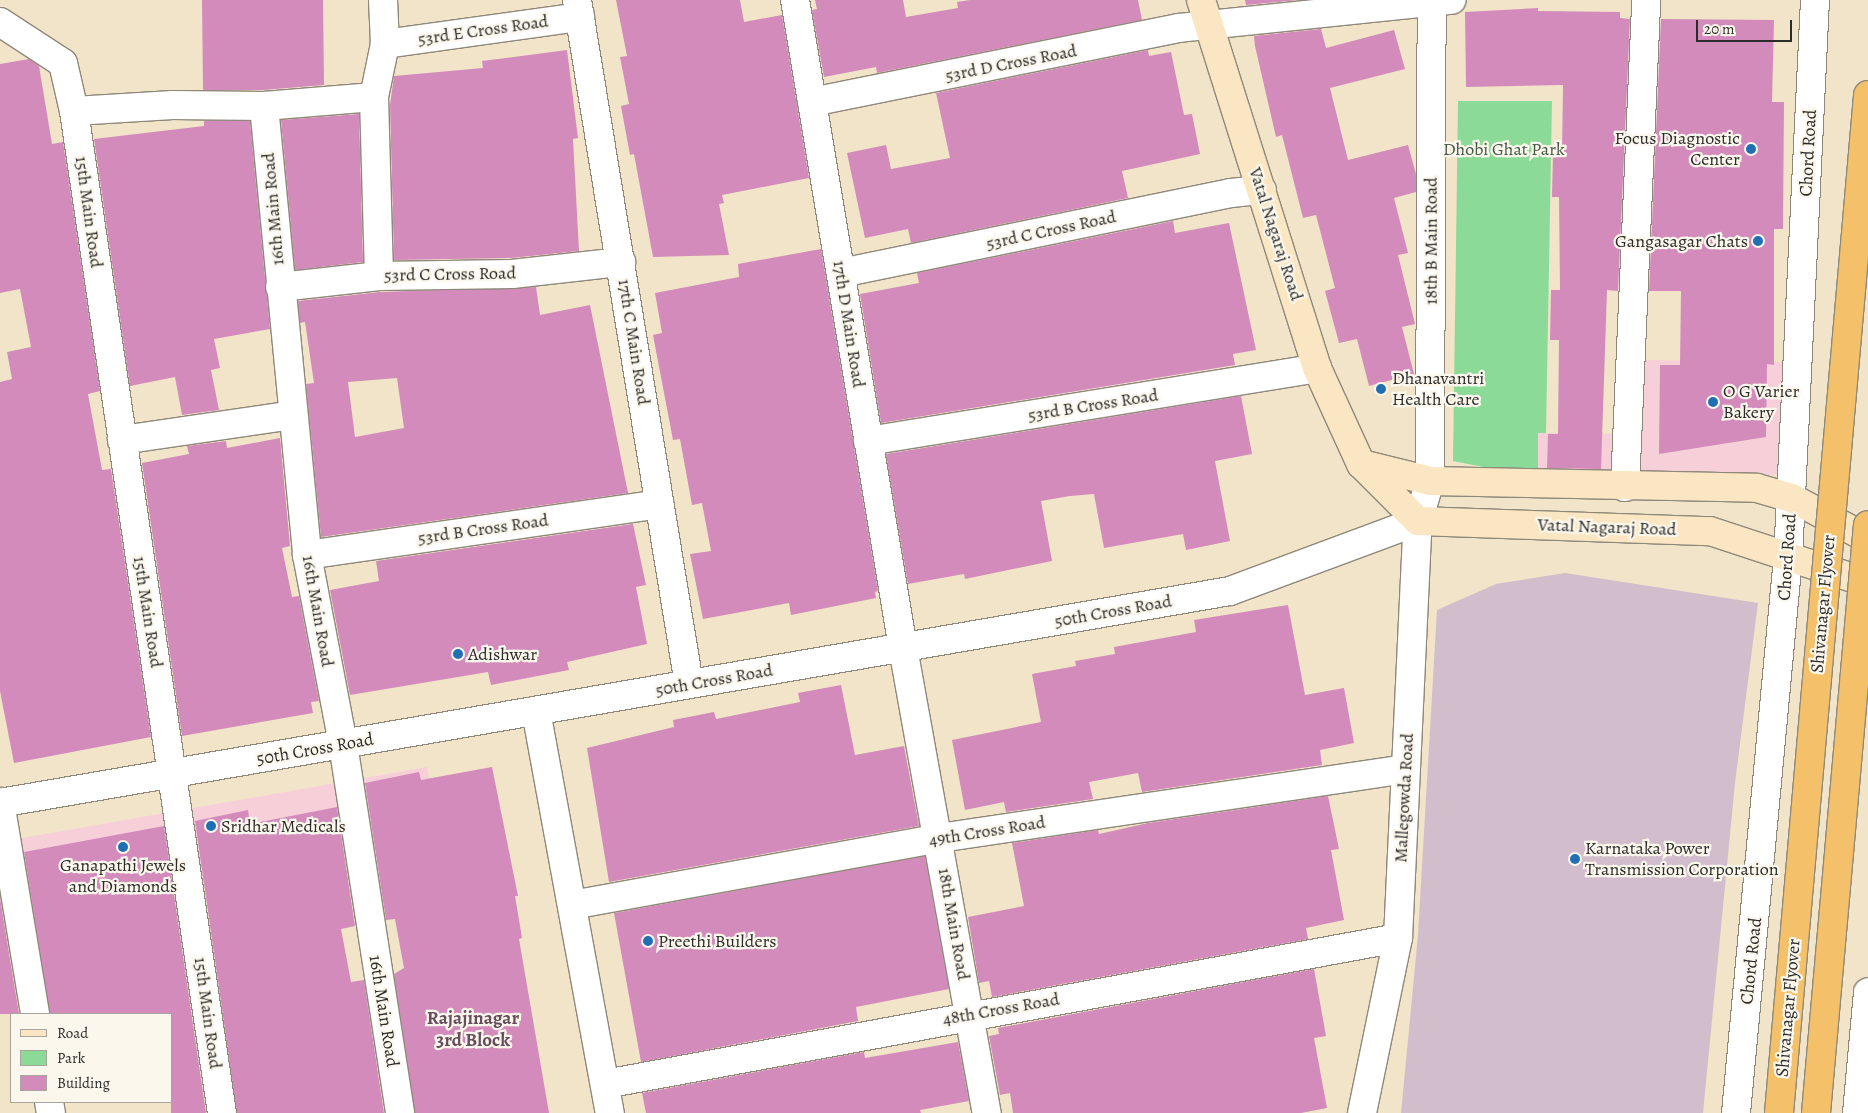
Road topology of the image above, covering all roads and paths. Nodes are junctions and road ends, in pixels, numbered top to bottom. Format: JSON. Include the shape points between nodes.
{"nodes":[{"id":1,"x":383,"y":0,"type":"edge"},
{"id":2,"x":796,"y":0,"type":"edge"},
{"id":3,"x":1432,"y":0,"type":"edge"},
{"id":4,"x":1452,"y":0,"type":"edge"},
{"id":5,"x":1646,"y":0,"type":"edge"},
{"id":6,"x":1816,"y":0,"type":"edge"},
{"id":7,"x":578,"y":8,"type":"edge"},
{"id":8,"x":1206,"y":12,"type":"edge"},
{"id":9,"x":0,"y":22,"type":"edge"},
{"id":10,"x":385,"y":44,"type":"junction"},
{"id":11,"x":1868,"y":95,"type":"edge"},
{"id":12,"x":374,"y":97,"type":"junction"},
{"id":13,"x":812,"y":102,"type":"junction"},
{"id":14,"x":264,"y":106,"type":"junction"},
{"id":15,"x":74,"y":111,"type":"junction"},
{"id":16,"x":1262,"y":190,"type":"junction"},
{"id":17,"x":621,"y":262,"type":"junction"},
{"id":18,"x":841,"y":273,"type":"junction"},
{"id":19,"x":379,"y":276,"type":"junction"},
{"id":20,"x":280,"y":287,"type":"junction"},
{"id":21,"x":1317,"y":368,"type":"junction"},
{"id":22,"x":293,"y":416,"type":"junction"},
{"id":23,"x":122,"y":440,"type":"junction"},
{"id":24,"x":868,"y":441,"type":"junction"},
{"id":25,"x":1361,"y":464,"type":"junction"},
{"id":26,"x":1430,"y":482,"type":"junction"},
{"id":27,"x":1625,"y":487,"type":"junction"},
{"id":28,"x":1792,"y":498,"type":"junction"},
{"id":29,"x":659,"y":504,"type":"junction"},
{"id":30,"x":1418,"y":521,"type":"junction"},
{"id":31,"x":1868,"y":526,"type":"edge"},
{"id":32,"x":1868,"y":539,"type":"edge"},
{"id":33,"x":307,"y":555,"type":"junction"},
{"id":34,"x":1788,"y":558,"type":"junction"},
{"id":35,"x":1868,"y":583,"type":"edge"},
{"id":36,"x":902,"y":648,"type":"junction"},
{"id":37,"x":689,"y":684,"type":"junction"},
{"id":38,"x":536,"y":711,"type":"junction"},
{"id":39,"x":343,"y":744,"type":"junction"},
{"id":40,"x":1405,"y":769,"type":"junction"},
{"id":41,"x":172,"y":773,"type":"junction"},
{"id":42,"x":0,"y":803,"type":"edge"},
{"id":43,"x":939,"y":838,"type":"junction"},
{"id":44,"x":572,"y":905,"type":"junction"},
{"id":45,"x":1398,"y":938,"type":"junction"},
{"id":46,"x":1868,"y":993,"type":"edge"},
{"id":47,"x":35,"y":1013,"type":"edge"},
{"id":48,"x":970,"y":1014,"type":"junction"},
{"id":49,"x":1864,"y":1069,"type":"edge"},
{"id":50,"x":605,"y":1084,"type":"junction"},
{"id":51,"x":222,"y":1113,"type":"edge"},
{"id":52,"x":400,"y":1113,"type":"edge"},
{"id":53,"x":610,"y":1113,"type":"edge"},
{"id":54,"x":987,"y":1113,"type":"edge"},
{"id":55,"x":1362,"y":1113,"type":"edge"},
{"id":56,"x":1736,"y":1113,"type":"edge"},
{"id":57,"x":1779,"y":1113,"type":"edge"},
{"id":58,"x":1816,"y":1113,"type":"edge"},
{"id":59,"x":1857,"y":1113,"type":"edge"}],
"edges":[{"from":1,"to":10,"type":"street"},
{"from":2,"to":13,"type":"street","name":"17th D Main Road"},
{"from":3,"to":4,"type":"street","name":"53rd D Cross Road"},
{"from":3,"to":8,"type":"street","name":"53rd D Cross Road"},
{"from":3,"to":26,"type":"street","name":"18th B Main Road"},
{"from":5,"to":27,"type":"street"},
{"from":6,"to":28,"type":"street","name":"Chord Road"},
{"from":7,"to":10,"type":"street","name":"53rd E Cross Road"},
{"from":7,"to":17,"type":"street","name":"17th C Main Road"},
{"from":8,"to":13,"type":"street","name":"53rd D Cross Road","via":[[1179,28]]},
{"from":8,"to":16,"type":"main road","name":"Vatal Nagaraj Road"},
{"from":9,"to":15,"type":"street","name":"15th Main Road","via":[[63,63]]},
{"from":10,"to":12,"type":"street"},
{"from":11,"to":57,"type":"main road","name":"Shivanagar Flyover","bridge":true},
{"from":12,"to":14,"type":"street"},
{"from":12,"to":19,"type":"street"},
{"from":13,"to":18,"type":"street","name":"17th D Main Road"},
{"from":14,"to":15,"type":"street","via":[[173,105]]},
{"from":14,"to":20,"type":"street","name":"16th Main Road"},
{"from":15,"to":23,"type":"street","name":"15th Main Road"},
{"from":16,"to":18,"type":"street","name":"53rd C Cross Road","via":[[1231,193]]},
{"from":16,"to":21,"type":"main road","name":"Vatal Nagaraj Road"},
{"from":17,"to":19,"type":"street","name":"53rd C Cross Road","via":[[512,274]]},
{"from":17,"to":29,"type":"street","name":"17th C Main Road"},
{"from":18,"to":24,"type":"street","name":"17th D Main Road"},
{"from":19,"to":20,"type":"street","name":"53rd C Cross Road"},
{"from":20,"to":22,"type":"street","name":"16th Main Road"},
{"from":21,"to":24,"type":"street","name":"53rd B Cross Road"},
{"from":21,"to":25,"type":"main road","name":"Vatal Nagaraj Road"},
{"from":22,"to":23,"type":"street"},
{"from":22,"to":33,"type":"street","name":"16th Main Road"},
{"from":23,"to":41,"type":"street","name":"15th Main Road"},
{"from":24,"to":36,"type":"street","name":"17th D Main Road"},
{"from":25,"to":26,"type":"main road"},
{"from":25,"to":30,"type":"main road","name":"Vatal Nagaraj Road"},
{"from":26,"to":27,"type":"main road"},
{"from":26,"to":30,"type":"street","name":"Mallegowda Road"},
{"from":27,"to":28,"type":"main road","via":[[1757,488]]},
{"from":28,"to":32,"type":"main road"},
{"from":28,"to":34,"type":"street","name":"Chord Road"},
{"from":29,"to":33,"type":"street","name":"53rd B Cross Road"},
{"from":29,"to":37,"type":"street","name":"17th C Main Road"},
{"from":30,"to":34,"type":"main road","name":"Vatal Nagaraj Road","via":[[1710,531]]},
{"from":30,"to":36,"type":"street","name":"50th Cross Road","via":[[1230,591]]},
{"from":30,"to":40,"type":"street","name":"Mallegowda Road"},
{"from":31,"to":58,"type":"main road","name":"Shivanagar Flyover","bridge":true},
{"from":33,"to":39,"type":"street","name":"16th Main Road"},
{"from":34,"to":35,"type":"main road","name":"Vatal Nagaraj Road"},
{"from":34,"to":56,"type":"street","name":"Chord Road"},
{"from":36,"to":37,"type":"street","name":"50th Cross Road"},
{"from":36,"to":43,"type":"street","name":"18th Main Road"},
{"from":37,"to":38,"type":"street","name":"50th Cross Road"},
{"from":38,"to":39,"type":"street","name":"50th Cross Road"},
{"from":38,"to":44,"type":"street"},
{"from":39,"to":41,"type":"street","name":"50th Cross Road"},
{"from":39,"to":52,"type":"street","name":"16th Main Road"},
{"from":40,"to":43,"type":"street","name":"49th Cross Road"},
{"from":40,"to":45,"type":"street","name":"Mallegowda Road"},
{"from":41,"to":42,"type":"street","name":"50th Cross Road"},
{"from":41,"to":51,"type":"street","name":"15th Main Road"},
{"from":42,"to":47,"type":"street"},
{"from":43,"to":44,"type":"street","name":"49th Cross Road"},
{"from":43,"to":48,"type":"street","name":"18th Main Road"},
{"from":44,"to":50,"type":"street"},
{"from":45,"to":48,"type":"street","name":"48th Cross Road"},
{"from":45,"to":55,"type":"street","name":"Mallegowda Road"},
{"from":46,"to":49,"type":"street"},
{"from":48,"to":50,"type":"street","name":"48th Cross Road"},
{"from":48,"to":54,"type":"street","name":"18th Main Road"},
{"from":49,"to":59,"type":"street"},
{"from":50,"to":53,"type":"street"}]}
